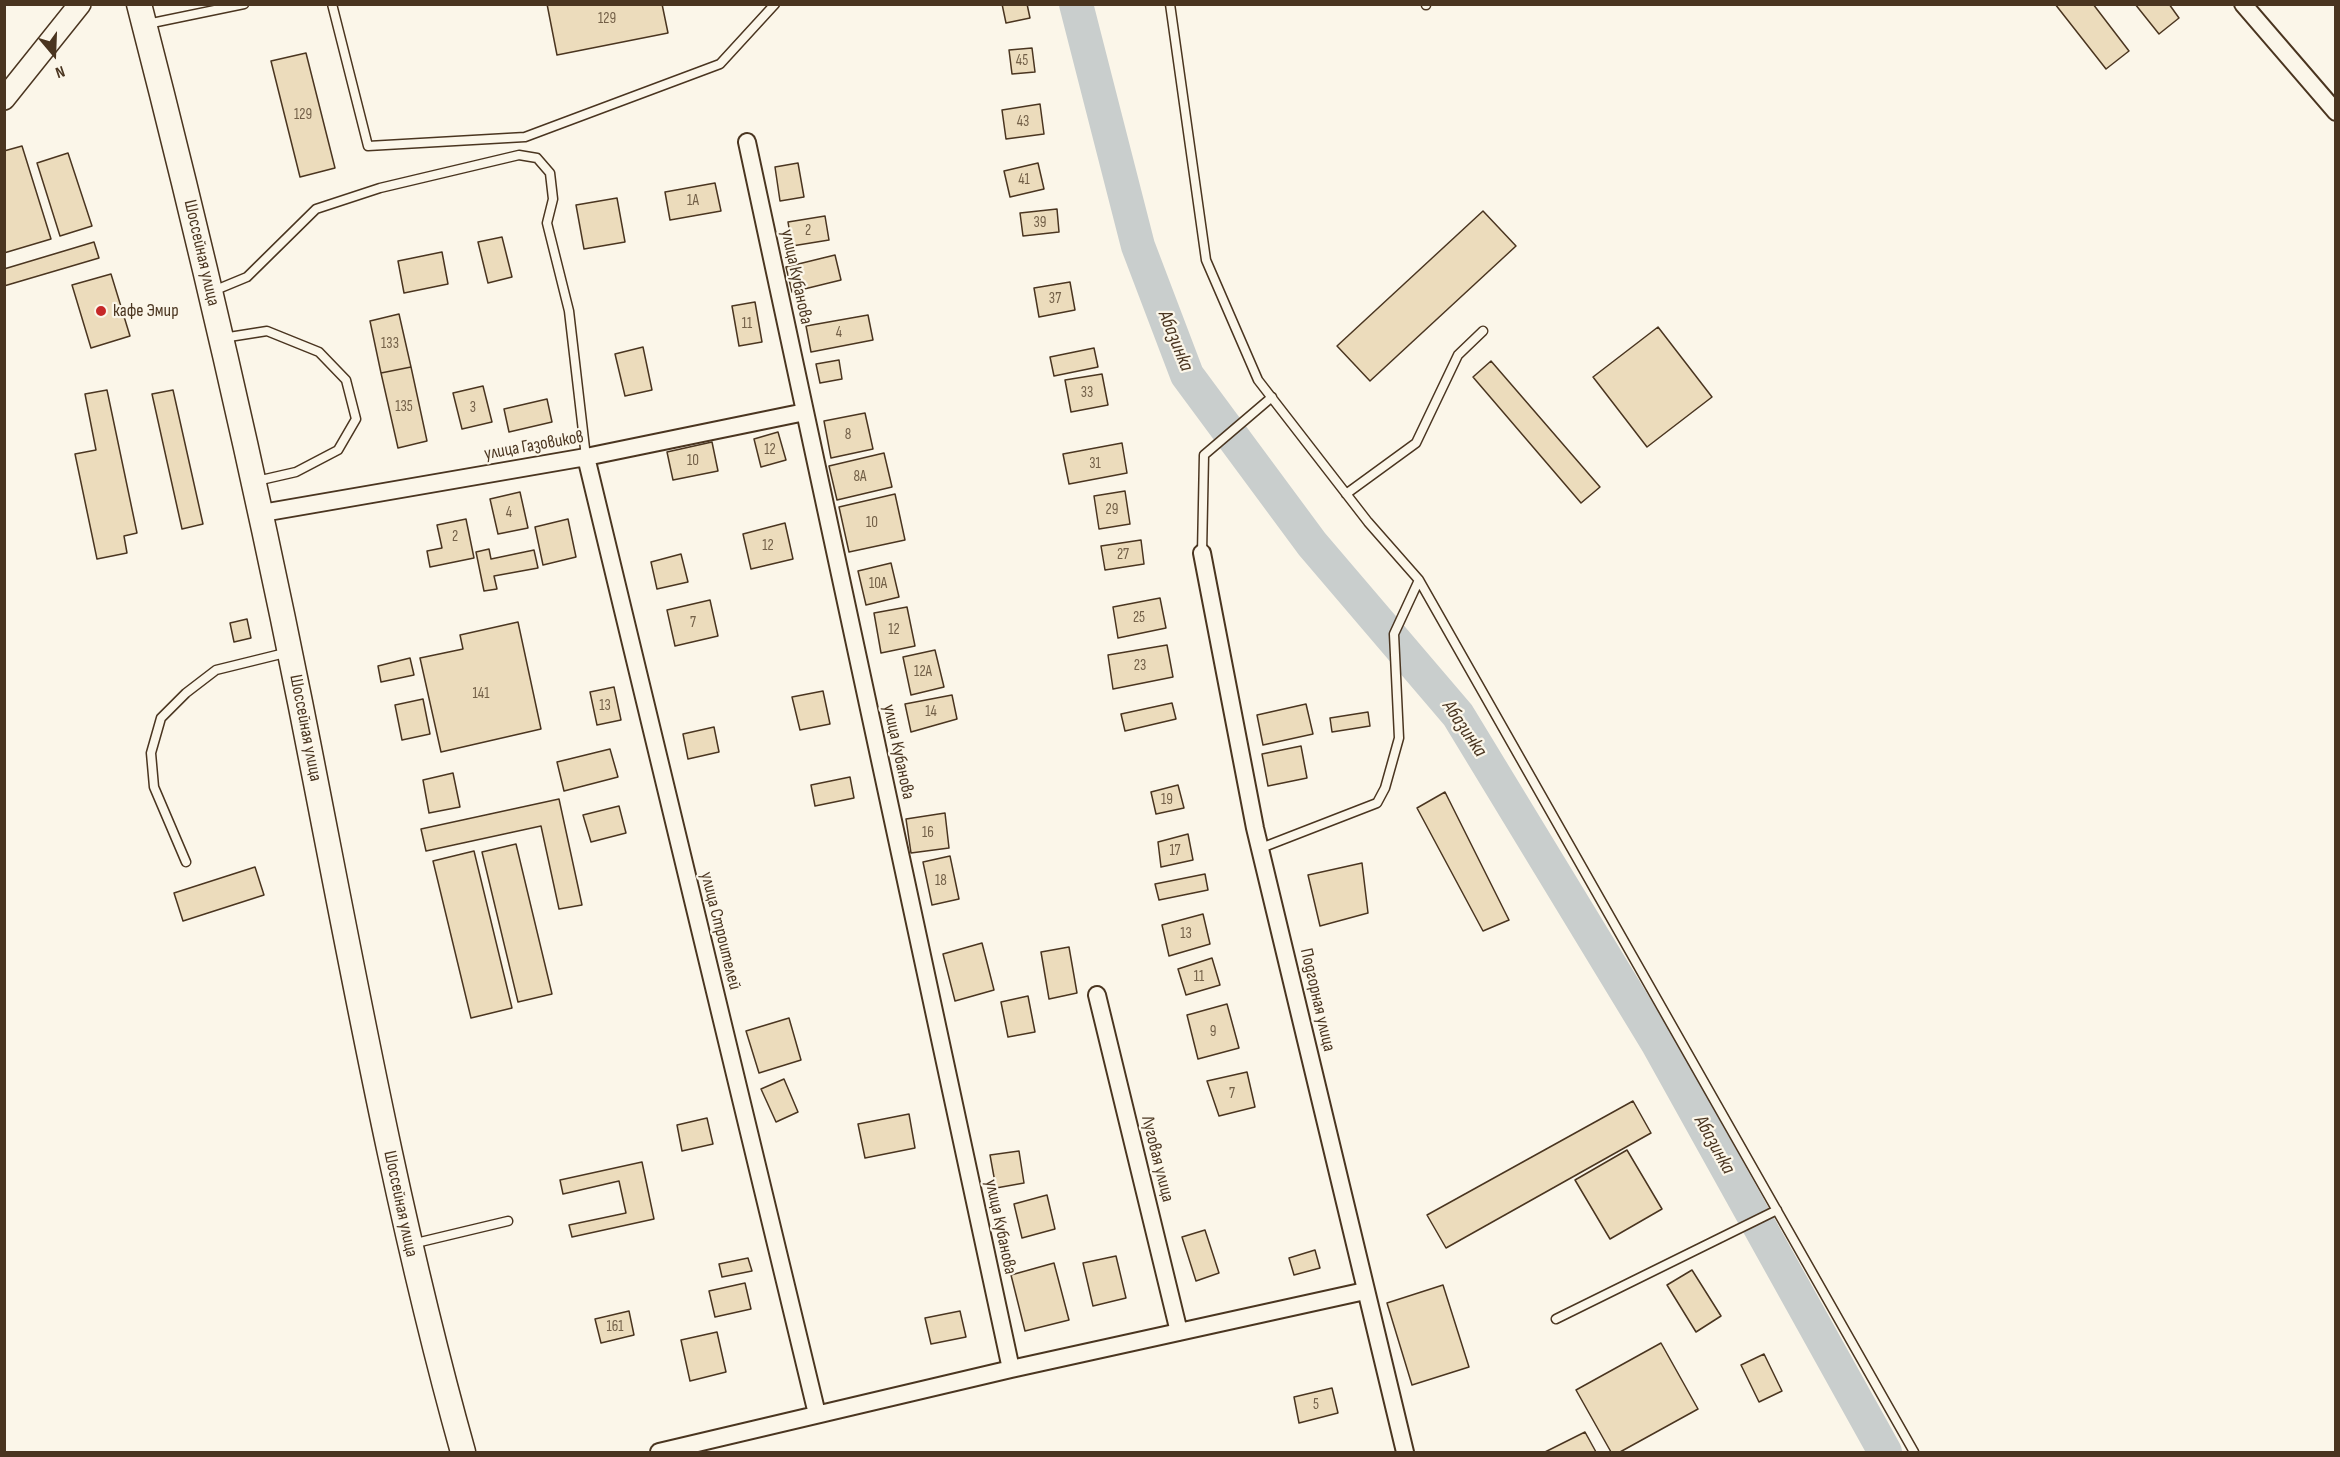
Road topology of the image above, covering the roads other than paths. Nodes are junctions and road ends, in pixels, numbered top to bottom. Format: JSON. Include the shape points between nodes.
{"nodes":[{"id":1,"x":80,"y":4,"type":"edge"},
{"id":2,"x":244,"y":4,"type":"edge"},
{"id":3,"x":332,"y":4,"type":"edge"},
{"id":4,"x":776,"y":4,"type":"edge"},
{"id":5,"x":1170,"y":4,"type":"edge"},
{"id":6,"x":2243,"y":4,"type":"edge"},
{"id":7,"x":146,"y":11,"type":"edge"},
{"id":8,"x":7,"y":90,"type":"edge"},
{"id":9,"x":2336,"y":112,"type":"edge"},
{"id":10,"x":747,"y":142,"type":"dead end"},
{"id":11,"x":218,"y":289,"type":"junction"},
{"id":12,"x":1483,"y":331,"type":"dead end"},
{"id":13,"x":229,"y":337,"type":"junction"},
{"id":14,"x":1272,"y":397,"type":"junction"},
{"id":15,"x":805,"y":412,"type":"junction"},
{"id":16,"x":586,"y":457,"type":"junction"},
{"id":17,"x":261,"y":480,"type":"junction"},
{"id":18,"x":1346,"y":494,"type":"junction"},
{"id":19,"x":264,"y":512,"type":"junction"},
{"id":20,"x":1202,"y":553,"type":"joint"},
{"id":21,"x":1419,"y":580,"type":"junction"},
{"id":22,"x":290,"y":652,"type":"junction"},
{"id":23,"x":1261,"y":848,"type":"junction"},
{"id":24,"x":186,"y":862,"type":"dead end"},
{"id":25,"x":1097,"y":995,"type":"dead end"},
{"id":26,"x":1777,"y":1210,"type":"junction"},
{"id":27,"x":508,"y":1221,"type":"dead end"},
{"id":28,"x":416,"y":1243,"type":"junction"},
{"id":29,"x":1365,"y":1291,"type":"junction"},
{"id":30,"x":1556,"y":1318,"type":"dead end"},
{"id":31,"x":1179,"y":1332,"type":"junction"},
{"id":32,"x":1011,"y":1369,"type":"junction"},
{"id":33,"x":816,"y":1414,"type":"junction"},
{"id":34,"x":463,"y":1452,"type":"edge"},
{"id":35,"x":470,"y":1452,"type":"edge"},
{"id":36,"x":659,"y":1452,"type":"edge"},
{"id":37,"x":1405,"y":1452,"type":"edge"},
{"id":38,"x":1914,"y":1452,"type":"edge"}],
"edges":[{"from":1,"to":8,"type":"street"},
{"from":2,"to":7,"type":"lane"},
{"from":3,"to":4,"type":"lane","via":[[368,146],[525,136],[720,64]]},
{"from":5,"to":14,"type":"lane","via":[[1206,260],[1258,380]]},
{"from":6,"to":9,"type":"street"},
{"from":7,"to":11,"type":"main road","name":"Шоссейная улица"},
{"from":7,"to":19,"type":"main road","name":"Шоссейная улица"},
{"from":10,"to":15,"type":"street","name":"улица Кубанова"},
{"from":11,"to":13,"type":"main road","name":"Шоссейная улица"},
{"from":11,"to":16,"type":"lane","via":[[247,277],[316,209],[380,188],[519,155],[537,158],[550,173],[553,199],[548,223],[569,311]]},
{"from":12,"to":18,"type":"lane","via":[[1458,355],[1416,443]]},
{"from":13,"to":17,"type":"main road","name":"Шоссейная улица"},
{"from":13,"to":17,"type":"lane","via":[[267,331],[319,352],[346,380],[356,419],[338,450],[296,472]]},
{"from":14,"to":18,"type":"lane"},
{"from":14,"to":20,"type":"lane","via":[[1204,455]]},
{"from":15,"to":16,"type":"street","name":"улица Газовиков"},
{"from":15,"to":32,"type":"street","name":"улица Кубанова"},
{"from":16,"to":19,"type":"street","name":"улица Газовиков"},
{"from":16,"to":33,"type":"street","name":"улица Строителей"},
{"from":17,"to":19,"type":"main road","name":"Шоссейная улица"},
{"from":18,"to":21,"type":"lane"},
{"from":19,"to":22,"type":"main road","name":"Шоссейная улица"},
{"from":19,"to":28,"type":"main road","name":"Шоссейная улица"},
{"from":20,"to":23,"type":"street","name":"Подгорная улица"},
{"from":21,"to":23,"type":"lane","via":[[1394,634],[1399,738],[1377,803]]},
{"from":21,"to":26,"type":"lane"},
{"from":22,"to":24,"type":"lane","via":[[216,670],[161,718],[151,753],[154,787]]},
{"from":22,"to":34,"type":"main road","name":"Шоссейная улица","via":[[390,1160]]},
{"from":23,"to":29,"type":"street","name":"Подгорная улица"},
{"from":25,"to":31,"type":"street","name":"Луговая улица"},
{"from":26,"to":30,"type":"lane"},
{"from":26,"to":38,"type":"lane"},
{"from":27,"to":28,"type":"lane"},
{"from":28,"to":35,"type":"main road","name":"Шоссейная улица"},
{"from":29,"to":31,"type":"street"},
{"from":29,"to":37,"type":"street","name":"Подгорная улица"},
{"from":31,"to":32,"type":"street"},
{"from":32,"to":33,"type":"street"},
{"from":33,"to":36,"type":"street"}]}
